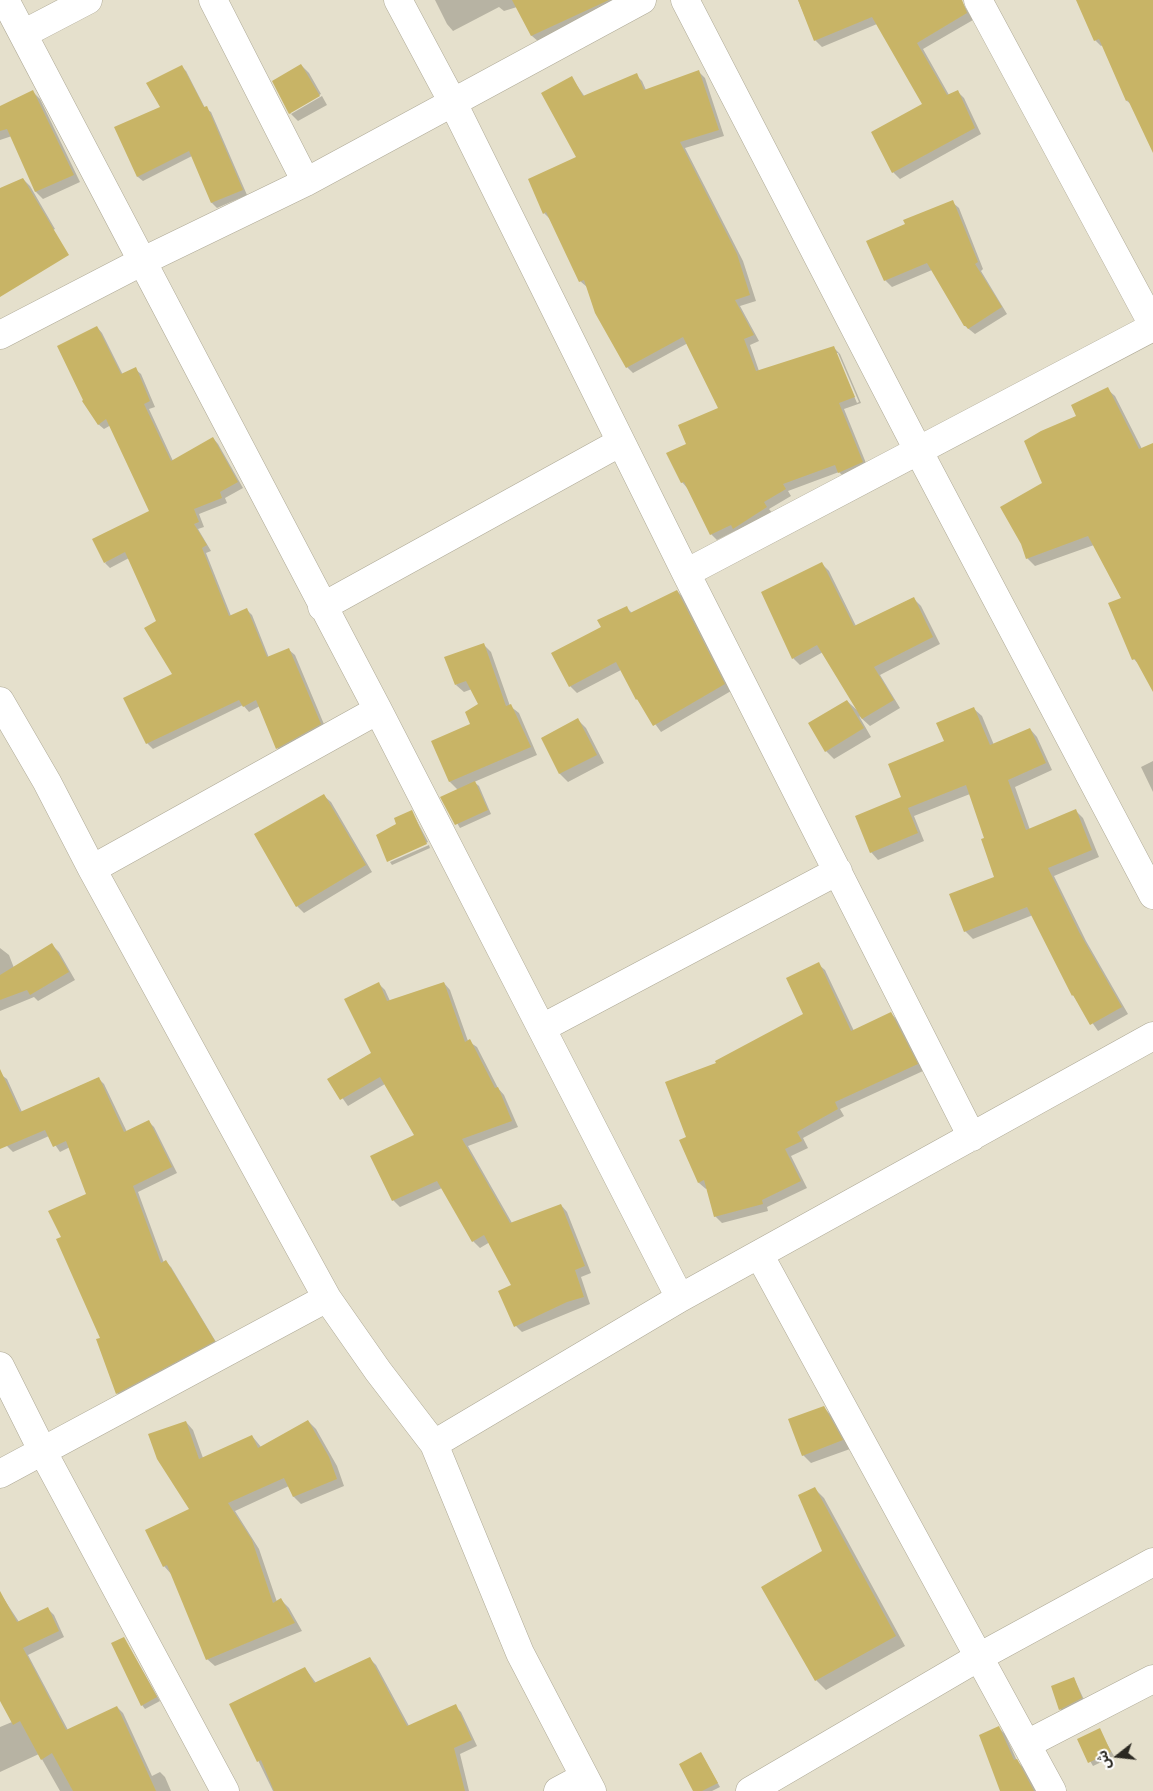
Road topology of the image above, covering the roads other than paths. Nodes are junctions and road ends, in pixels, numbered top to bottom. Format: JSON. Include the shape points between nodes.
{"nodes":[{"id":1,"x":5,"y":0,"type":"edge"},
{"id":2,"x":88,"y":0,"type":"edge"},
{"id":3,"x":213,"y":0,"type":"edge"},
{"id":4,"x":398,"y":0,"type":"edge"},
{"id":5,"x":642,"y":0,"type":"edge"},
{"id":6,"x":685,"y":0,"type":"edge"},
{"id":7,"x":978,"y":0,"type":"edge"},
{"id":8,"x":23,"y":34,"type":"junction"},
{"id":9,"x":452,"y":102,"type":"junction"},
{"id":10,"x":306,"y":182,"type":"junction"},
{"id":11,"x":141,"y":262,"type":"junction"},
{"id":12,"x":1153,"y":326,"type":"edge"},
{"id":13,"x":0,"y":335,"type":"edge"},
{"id":14,"x":621,"y":442,"type":"junction"},
{"id":15,"x":918,"y":450,"type":"junction"},
{"id":16,"x":686,"y":573,"type":"junction"},
{"id":17,"x":322,"y":607,"type":"junction"},
{"id":18,"x":0,"y":700,"type":"edge"},
{"id":19,"x":378,"y":710,"type":"junction"},
{"id":20,"x":92,"y":869,"type":"junction"},
{"id":21,"x":838,"y":871,"type":"junction"},
{"id":22,"x":1153,"y":895,"type":"edge"},
{"id":23,"x":542,"y":1028,"type":"junction"},
{"id":24,"x":1153,"y":1036,"type":"edge"},
{"id":25,"x":972,"y":1137,"type":"junction"},
{"id":26,"x":760,"y":1256,"type":"junction"},
{"id":27,"x":327,"y":1298,"type":"junction"},
{"id":28,"x":680,"y":1298,"type":"junction"},
{"id":29,"x":0,"y":1366,"type":"edge"},
{"id":30,"x":434,"y":1444,"type":"junction"},
{"id":31,"x":43,"y":1452,"type":"junction"},
{"id":32,"x":0,"y":1474,"type":"edge"},
{"id":33,"x":1153,"y":1562,"type":"edge"},
{"id":34,"x":980,"y":1657,"type":"junction"},
{"id":35,"x":1153,"y":1679,"type":"edge"},
{"id":36,"x":1027,"y":1744,"type":"junction"},
{"id":37,"x":588,"y":1784,"type":"edge"},
{"id":38,"x":225,"y":1791,"type":"edge"},
{"id":39,"x":558,"y":1791,"type":"edge"},
{"id":40,"x":750,"y":1791,"type":"edge"},
{"id":41,"x":1052,"y":1791,"type":"edge"}],
"edges":[{"from":1,"to":8,"type":"street"},
{"from":2,"to":8,"type":"street"},
{"from":3,"to":10,"type":"street"},
{"from":4,"to":9,"type":"street"},
{"from":5,"to":9,"type":"street"},
{"from":6,"to":15,"type":"street"},
{"from":7,"to":12,"type":"street"},
{"from":8,"to":11,"type":"street"},
{"from":9,"to":10,"type":"street"},
{"from":9,"to":14,"type":"street"},
{"from":10,"to":11,"type":"street"},
{"from":11,"to":13,"type":"street"},
{"from":11,"to":17,"type":"street"},
{"from":12,"to":15,"type":"street"},
{"from":14,"to":16,"type":"street"},
{"from":14,"to":17,"type":"street"},
{"from":15,"to":16,"type":"street"},
{"from":15,"to":22,"type":"street"},
{"from":16,"to":21,"type":"street"},
{"from":17,"to":19,"type":"street"},
{"from":18,"to":20,"type":"street"},
{"from":19,"to":20,"type":"street"},
{"from":19,"to":23,"type":"street"},
{"from":20,"to":27,"type":"street"},
{"from":21,"to":23,"type":"street"},
{"from":21,"to":25,"type":"street"},
{"from":23,"to":28,"type":"street"},
{"from":24,"to":25,"type":"street"},
{"from":25,"to":26,"type":"street"},
{"from":26,"to":28,"type":"street"},
{"from":26,"to":34,"type":"street"},
{"from":27,"to":30,"type":"street"},
{"from":27,"to":31,"type":"street"},
{"from":28,"to":30,"type":"street"},
{"from":29,"to":31,"type":"street"},
{"from":30,"to":37,"type":"street","via":[[520,1653]]},
{"from":31,"to":32,"type":"street"},
{"from":31,"to":38,"type":"street"},
{"from":33,"to":34,"type":"street"},
{"from":34,"to":36,"type":"street"},
{"from":34,"to":40,"type":"street"},
{"from":35,"to":36,"type":"street"},
{"from":36,"to":41,"type":"street"},
{"from":37,"to":39,"type":"street"}]}
